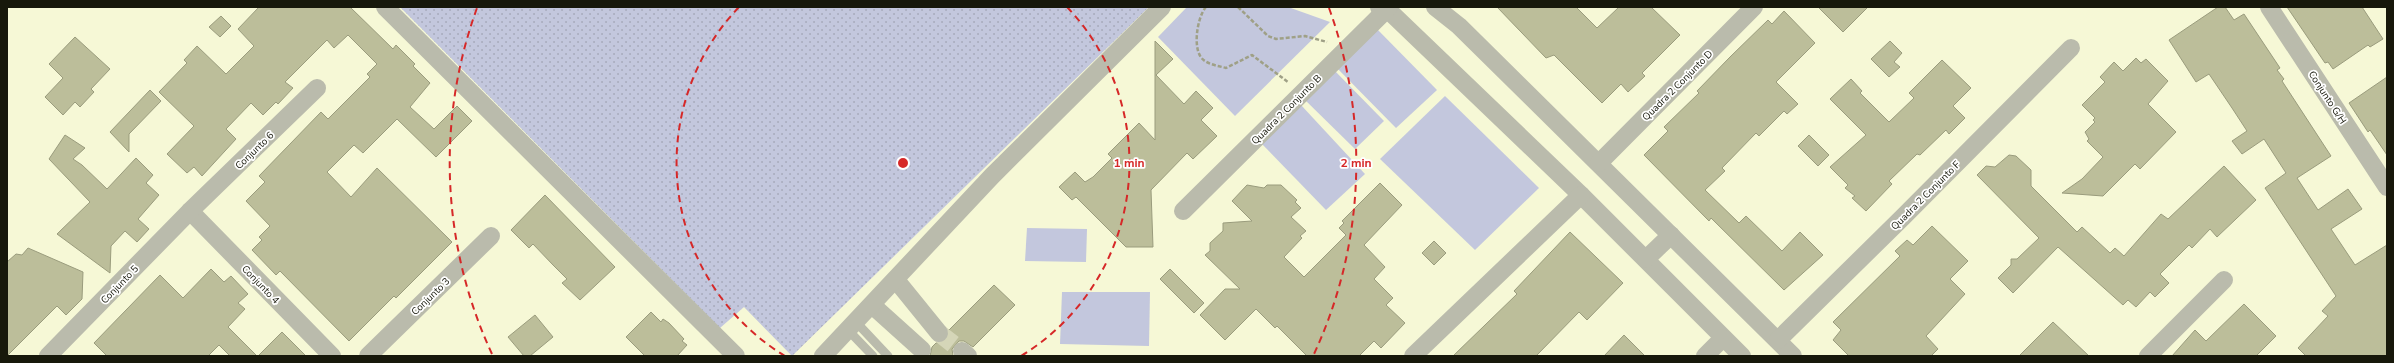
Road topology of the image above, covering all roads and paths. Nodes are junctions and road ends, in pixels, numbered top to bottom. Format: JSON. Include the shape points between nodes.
{"nodes":[{"id":1,"x":385,"y":7,"type":"edge"},
{"id":2,"x":1162,"y":7,"type":"edge"},
{"id":3,"x":1206,"y":7,"type":"edge"},
{"id":4,"x":1238,"y":7,"type":"edge"},
{"id":5,"x":1435,"y":7,"type":"edge"},
{"id":6,"x":1754,"y":7,"type":"edge"},
{"id":7,"x":2269,"y":7,"type":"edge"},
{"id":8,"x":1385,"y":8,"type":"edge"},
{"id":9,"x":1347,"y":48,"type":"junction"},
{"id":10,"x":2070,"y":48,"type":"dead end"},
{"id":11,"x":318,"y":88,"type":"dead end"},
{"id":12,"x":1303,"y":93,"type":"junction"},
{"id":13,"x":1600,"y":163,"type":"junction"},
{"id":14,"x":2387,"y":187,"type":"edge"},
{"id":15,"x":1581,"y":194,"type":"junction"},
{"id":16,"x":190,"y":211,"type":"junction"},
{"id":17,"x":1183,"y":211,"type":"dead end"},
{"id":18,"x":1671,"y":235,"type":"junction"},
{"id":19,"x":491,"y":236,"type":"dead end"},
{"id":20,"x":1646,"y":259,"type":"junction"},
{"id":21,"x":896,"y":280,"type":"junction"},
{"id":22,"x":2224,"y":280,"type":"dead end"},
{"id":23,"x":872,"y":305,"type":"junction"},
{"id":24,"x":852,"y":326,"type":"junction"},
{"id":25,"x":1723,"y":338,"type":"junction"},
{"id":26,"x":1778,"y":340,"type":"junction"},
{"id":27,"x":48,"y":356,"type":"edge"},
{"id":28,"x":332,"y":356,"type":"edge"},
{"id":29,"x":368,"y":356,"type":"edge"},
{"id":30,"x":736,"y":356,"type":"edge"},
{"id":31,"x":823,"y":356,"type":"edge"},
{"id":32,"x":873,"y":356,"type":"edge"},
{"id":33,"x":888,"y":356,"type":"edge"},
{"id":34,"x":1413,"y":356,"type":"edge"},
{"id":35,"x":1705,"y":356,"type":"edge"},
{"id":36,"x":1742,"y":356,"type":"edge"},
{"id":37,"x":1793,"y":356,"type":"edge"},
{"id":38,"x":2148,"y":356,"type":"edge"}],
"edges":[{"from":1,"to":30,"type":"street"},
{"from":2,"to":21,"type":"street","via":[[992,176]]},
{"from":3,"to":12,"type":"path","via":[[1197,26],[1199,54],[1204,61],[1226,68],[1252,55]]},
{"from":4,"to":9,"type":"path","via":[[1268,36],[1276,39],[1305,36]]},
{"from":5,"to":13,"type":"street","via":[[1459,26]]},
{"from":6,"to":13,"type":"street","name":"Quadra 2 Conjunto D"},
{"from":7,"to":14,"type":"street","name":"Conjunto G/H"},
{"from":8,"to":9,"type":"street","name":"Quadra 2 Conjunto B"},
{"from":8,"to":15,"type":"street"},
{"from":9,"to":12,"type":"street","name":"Quadra 2 Conjunto B"},
{"from":10,"to":26,"type":"street","name":"Quadra 2 Conjunto F"},
{"from":11,"to":16,"type":"street","name":"Conjunto 6"},
{"from":12,"to":17,"type":"street","name":"Quadra 2 Conjunto B"},
{"from":13,"to":18,"type":"street"},
{"from":15,"to":20,"type":"street"},
{"from":15,"to":34,"type":"street"},
{"from":16,"to":27,"type":"street","name":"Conjunto 5"},
{"from":16,"to":28,"type":"street","name":"Conjunto 4"},
{"from":18,"to":20,"type":"street"},
{"from":18,"to":26,"type":"street"},
{"from":19,"to":29,"type":"street","name":"Conjunto 3"},
{"from":20,"to":25,"type":"street"},
{"from":21,"to":23,"type":"street"},
{"from":21,"to":23,"type":"street","via":[[936,330],[919,347]]},
{"from":22,"to":38,"type":"street"},
{"from":23,"to":24,"type":"street"},
{"from":24,"to":31,"type":"street"},
{"from":24,"to":32,"type":"lane"},
{"from":24,"to":33,"type":"lane"},
{"from":25,"to":35,"type":"street"},
{"from":25,"to":36,"type":"street"},
{"from":26,"to":37,"type":"street"}]}
